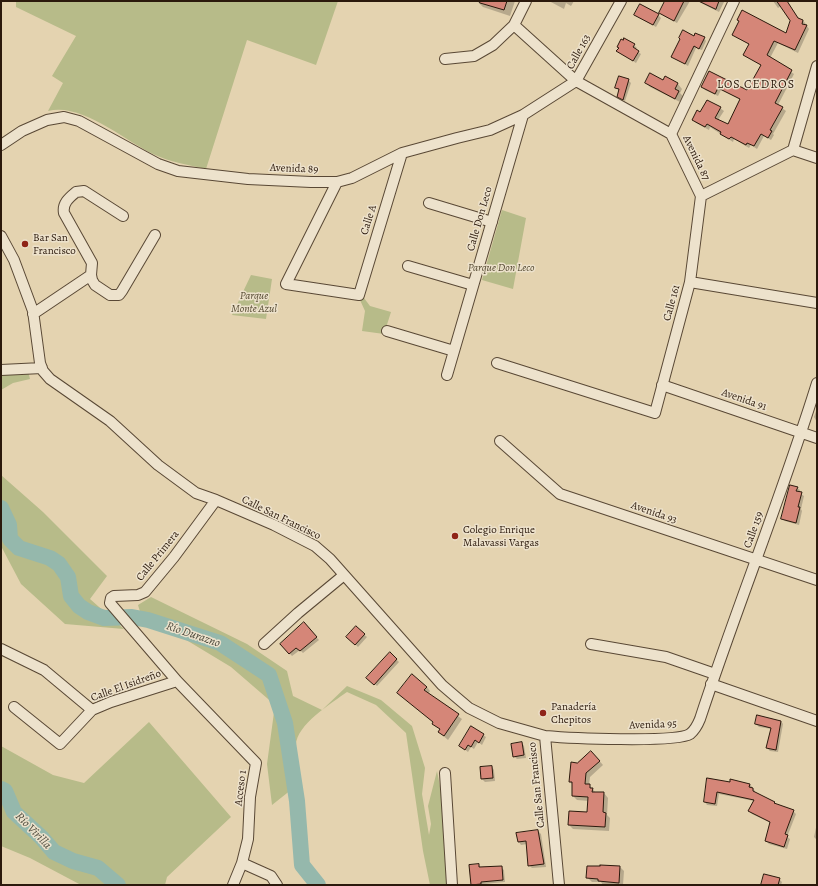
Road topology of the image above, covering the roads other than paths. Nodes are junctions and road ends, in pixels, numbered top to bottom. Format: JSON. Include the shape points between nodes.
{"nodes":[{"id":1,"x":526,"y":1,"type":"edge"},
{"id":2,"x":621,"y":1,"type":"edge"},
{"id":3,"x":734,"y":1,"type":"edge"},
{"id":4,"x":514,"y":25,"type":"junction"},
{"id":5,"x":446,"y":59,"type":"dead end"},
{"id":6,"x":817,"y":66,"type":"edge"},
{"id":7,"x":576,"y":82,"type":"junction"},
{"id":8,"x":523,"y":115,"type":"junction"},
{"id":9,"x":671,"y":134,"type":"junction"},
{"id":10,"x":1,"y":146,"type":"edge"},
{"id":11,"x":793,"y":150,"type":"junction"},
{"id":12,"x":402,"y":153,"type":"junction"},
{"id":13,"x":817,"y":158,"type":"edge"},
{"id":14,"x":338,"y":182,"type":"junction"},
{"id":15,"x":701,"y":196,"type":"junction"},
{"id":16,"x":429,"y":203,"type":"dead end"},
{"id":17,"x":123,"y":216,"type":"dead end"},
{"id":18,"x":492,"y":222,"type":"junction"},
{"id":19,"x":155,"y":235,"type":"dead end"},
{"id":20,"x":1,"y":236,"type":"edge"},
{"id":21,"x":408,"y":266,"type":"dead end"},
{"id":22,"x":91,"y":275,"type":"junction"},
{"id":23,"x":690,"y":282,"type":"junction"},
{"id":24,"x":473,"y":285,"type":"junction"},
{"id":25,"x":817,"y":303,"type":"edge"},
{"id":26,"x":33,"y":314,"type":"junction"},
{"id":27,"x":387,"y":331,"type":"dead end"},
{"id":28,"x":454,"y":351,"type":"junction"},
{"id":29,"x":497,"y":363,"type":"dead end"},
{"id":30,"x":42,"y":368,"type":"junction"},
{"id":31,"x":1,"y":370,"type":"edge"},
{"id":32,"x":447,"y":375,"type":"dead end"},
{"id":33,"x":817,"y":383,"type":"edge"},
{"id":34,"x":662,"y":385,"type":"junction"},
{"id":35,"x":801,"y":433,"type":"junction"},
{"id":36,"x":817,"y":438,"type":"edge"},
{"id":37,"x":500,"y":441,"type":"dead end"},
{"id":38,"x":216,"y":500,"type":"junction"},
{"id":39,"x":756,"y":560,"type":"junction"},
{"id":40,"x":344,"y":575,"type":"junction"},
{"id":41,"x":817,"y":580,"type":"edge"},
{"id":42,"x":264,"y":644,"type":"dead end"},
{"id":43,"x":591,"y":644,"type":"dead end"},
{"id":44,"x":1,"y":649,"type":"edge"},
{"id":45,"x":715,"y":674,"type":"junction"},
{"id":46,"x":177,"y":680,"type":"junction"},
{"id":47,"x":711,"y":684,"type":"junction"},
{"id":48,"x":14,"y":708,"type":"dead end"},
{"id":49,"x":92,"y":710,"type":"junction"},
{"id":50,"x":817,"y":721,"type":"edge"},
{"id":51,"x":546,"y":736,"type":"junction"},
{"id":52,"x":445,"y":773,"type":"dead end"},
{"id":53,"x":242,"y":863,"type":"junction"},
{"id":54,"x":233,"y":885,"type":"edge"},
{"id":55,"x":278,"y":885,"type":"edge"},
{"id":56,"x":452,"y":885,"type":"edge"},
{"id":57,"x":560,"y":885,"type":"edge"}],
"edges":[{"from":1,"to":4,"type":"street"},
{"from":2,"to":7,"type":"street","name":"Calle 163"},
{"from":3,"to":9,"type":"street"},
{"from":4,"to":5,"type":"street","via":[[493,45],[474,56]]},
{"from":4,"to":7,"type":"street","name":"Avenida 87"},
{"from":6,"to":11,"type":"street"},
{"from":7,"to":8,"type":"street","name":"Calle 163"},
{"from":7,"to":9,"type":"street","name":"Avenida 87"},
{"from":8,"to":12,"type":"street","name":"Avenida 89","via":[[490,130]]},
{"from":8,"to":18,"type":"street","name":"Calle Don Leco"},
{"from":9,"to":15,"type":"street","name":"Avenida 87"},
{"from":10,"to":14,"type":"street","name":"Avenida 89","via":[[35,125],[64,117],[79,120],[158,164],[178,171],[248,179]]},
{"from":11,"to":13,"type":"street"},
{"from":11,"to":15,"type":"street","name":"Avenida 87"},
{"from":12,"to":14,"type":"street","name":"Avenida 89","via":[[352,178]]},
{"from":12,"to":14,"type":"street","name":"Calle A","via":[[359,295],[286,284]]},
{"from":15,"to":23,"type":"street","name":"Calle 161"},
{"from":16,"to":18,"type":"street"},
{"from":17,"to":22,"type":"street","via":[[84,191],[76,192],[65,204],[64,213],[92,263]]},
{"from":18,"to":24,"type":"street","name":"Calle Don Leco"},
{"from":19,"to":22,"type":"street","via":[[119,295],[110,295],[95,285]]},
{"from":20,"to":26,"type":"street","via":[[14,260]]},
{"from":21,"to":24,"type":"street"},
{"from":22,"to":26,"type":"street"},
{"from":23,"to":25,"type":"street"},
{"from":23,"to":34,"type":"street","name":"Calle 161"},
{"from":24,"to":28,"type":"street","name":"Calle Don Leco"},
{"from":26,"to":30,"type":"street"},
{"from":27,"to":28,"type":"street"},
{"from":28,"to":32,"type":"street","name":"Calle Don Leco"},
{"from":29,"to":34,"type":"street","name":"Calle 161","via":[[655,413]]},
{"from":30,"to":31,"type":"street"},
{"from":30,"to":38,"type":"street","name":"Calle San Francisco","via":[[50,379],[110,422],[180,482]]},
{"from":33,"to":35,"type":"street","name":"Calle 159"},
{"from":34,"to":35,"type":"street","name":"Avenida 91"},
{"from":35,"to":36,"type":"street","name":"Avenida 91"},
{"from":35,"to":39,"type":"street","name":"Calle 159"},
{"from":37,"to":39,"type":"street","name":"Avenida 93","via":[[560,494]]},
{"from":38,"to":40,"type":"street","name":"Calle San Francisco","via":[[315,546]]},
{"from":38,"to":46,"type":"street","name":"Calle Primera","via":[[145,592],[111,598],[110,603]]},
{"from":39,"to":41,"type":"street","name":"Avenida 93"},
{"from":39,"to":45,"type":"street","name":"Calle 159"},
{"from":40,"to":42,"type":"street"},
{"from":40,"to":51,"type":"street","name":"Calle San Francisco","via":[[442,686],[469,708],[499,723]]},
{"from":43,"to":45,"type":"street","via":[[666,657]]},
{"from":44,"to":49,"type":"street","via":[[44,670]]},
{"from":45,"to":47,"type":"street","name":"Calle 159"},
{"from":46,"to":49,"type":"street","name":"Calle El Isidreño"},
{"from":46,"to":53,"type":"street","name":"Acceso 1","via":[[256,763],[250,797],[248,839]]},
{"from":47,"to":50,"type":"street"},
{"from":47,"to":51,"type":"street","name":"Avenida 95","via":[[696,728],[684,736]]},
{"from":48,"to":49,"type":"street","name":"Calle El Isidreño","via":[[60,744]]},
{"from":51,"to":57,"type":"street","name":"Calle San Francisco"},
{"from":52,"to":56,"type":"street"},
{"from":53,"to":54,"type":"street"},
{"from":53,"to":55,"type":"street","via":[[271,876]]}]}
